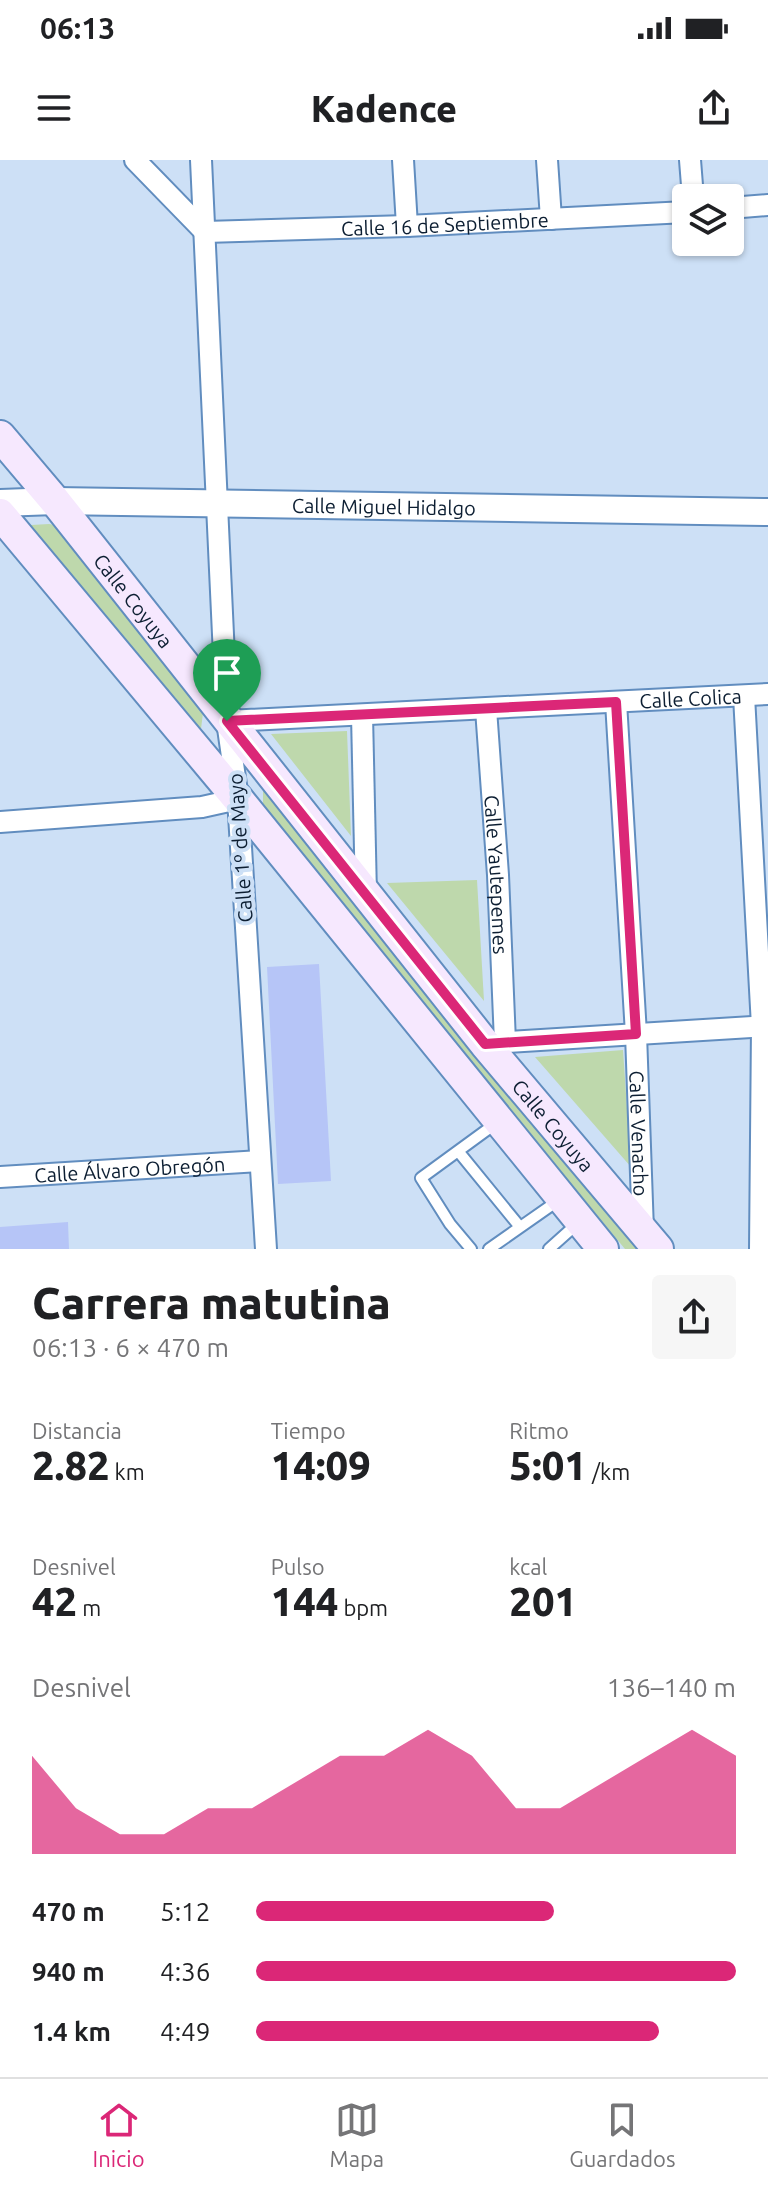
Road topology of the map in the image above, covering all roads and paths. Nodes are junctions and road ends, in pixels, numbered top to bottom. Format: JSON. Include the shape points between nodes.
{"nodes":[{"id":1,"x":135,"y":160,"type":"edge"},
{"id":2,"x":201,"y":160,"type":"edge"},
{"id":3,"x":403,"y":160,"type":"edge"},
{"id":4,"x":547,"y":160,"type":"edge"},
{"id":5,"x":690,"y":160,"type":"edge"},
{"id":6,"x":692,"y":184,"type":"edge"},
{"id":7,"x":768,"y":205,"type":"edge"},
{"id":8,"x":744,"y":207,"type":"edge"},
{"id":9,"x":672,"y":213,"type":"edge"},
{"id":10,"x":551,"y":219,"type":"junction"},
{"id":11,"x":407,"y":226,"type":"junction"},
{"id":12,"x":205,"y":232,"type":"junction"},
{"id":13,"x":0,"y":436,"type":"edge"},
{"id":14,"x":55,"y":501,"type":"junction"},
{"id":15,"x":0,"y":503,"type":"edge"},
{"id":16,"x":217,"y":503,"type":"junction"},
{"id":17,"x":768,"y":512,"type":"edge"},
{"id":18,"x":0,"y":514,"type":"edge"},
{"id":19,"x":768,"y":694,"type":"edge"},
{"id":20,"x":744,"y":696,"type":"junction"},
{"id":21,"x":616,"y":702,"type":"junction"},
{"id":22,"x":486,"y":709,"type":"junction"},
{"id":23,"x":362,"y":715,"type":"junction"},
{"id":24,"x":227,"y":721,"type":"junction"},
{"id":25,"x":238,"y":799,"type":"junction"},
{"id":26,"x":0,"y":822,"type":"edge"},
{"id":27,"x":367,"y":896,"type":"junction"},
{"id":28,"x":765,"y":1026,"type":"edge"},
{"id":29,"x":636,"y":1034,"type":"junction"},
{"id":30,"x":495,"y":1043,"type":"junction"},
{"id":31,"x":499,"y":1121,"type":"junction"},
{"id":32,"x":458,"y":1151,"type":"junction"},
{"id":33,"x":260,"y":1161,"type":"junction"},
{"id":34,"x":0,"y":1177,"type":"edge"},
{"id":35,"x":570,"y":1210,"type":"junction"},
{"id":36,"x":520,"y":1227,"type":"junction"},
{"id":37,"x":650,"y":1240,"type":"edge"},
{"id":38,"x":266,"y":1249,"type":"edge"},
{"id":39,"x":471,"y":1249,"type":"edge"},
{"id":40,"x":489,"y":1249,"type":"edge"},
{"id":41,"x":549,"y":1249,"type":"edge"},
{"id":42,"x":603,"y":1249,"type":"edge"},
{"id":43,"x":760,"y":1249,"type":"edge"}],
"edges":[{"from":1,"to":12,"type":"street"},
{"from":2,"to":12,"type":"street","name":"Calle 1º de Mayo"},
{"from":3,"to":11,"type":"street"},
{"from":4,"to":10,"type":"street"},
{"from":5,"to":6,"type":"street"},
{"from":7,"to":8,"type":"street"},
{"from":9,"to":10,"type":"street","name":"Calle 16 de Septiembre"},
{"from":10,"to":11,"type":"street","name":"Calle 16 de Septiembre"},
{"from":11,"to":12,"type":"street","name":"Calle 16 de Septiembre"},
{"from":12,"to":16,"type":"street","name":"Calle 1º de Mayo"},
{"from":13,"to":14,"type":"main road","name":"Calle Coyuya"},
{"from":14,"to":15,"type":"street","name":"Calle Miguel Hidalgo"},
{"from":14,"to":16,"type":"street","name":"Calle Miguel Hidalgo"},
{"from":14,"to":24,"type":"main road","name":"Calle Coyuya"},
{"from":16,"to":17,"type":"street","name":"Calle Miguel Hidalgo"},
{"from":16,"to":24,"type":"street","name":"Calle 1º de Mayo"},
{"from":18,"to":25,"type":"main road","name":"Calle Coyuya"},
{"from":19,"to":20,"type":"street","name":"Calle Colica"},
{"from":20,"to":21,"type":"street","name":"Calle Colica"},
{"from":20,"to":28,"type":"street"},
{"from":21,"to":22,"type":"street","name":"Calle Colica"},
{"from":21,"to":29,"type":"street","name":"Calle Venacho"},
{"from":22,"to":23,"type":"street","name":"Calle Colica"},
{"from":22,"to":30,"type":"street","name":"Calle Yautepemes","via":[[498,875]]},
{"from":23,"to":24,"type":"street","name":"Calle Colica"},
{"from":23,"to":27,"type":"street"},
{"from":24,"to":25,"type":"street","name":"Calle 1º de Mayo"},
{"from":24,"to":27,"type":"main road","name":"Calle Coyuya"},
{"from":25,"to":26,"type":"street","via":[[202,807]]},
{"from":25,"to":31,"type":"main road","name":"Calle Coyuya"},
{"from":25,"to":33,"type":"street","name":"Calle 1º de Mayo"},
{"from":27,"to":30,"type":"main road","name":"Calle Coyuya"},
{"from":28,"to":29,"type":"street"},
{"from":28,"to":43,"type":"street"},
{"from":29,"to":30,"type":"street"},
{"from":29,"to":37,"type":"street","name":"Calle Venacho"},
{"from":30,"to":37,"type":"main road","name":"Calle Coyuya"},
{"from":31,"to":32,"type":"lane"},
{"from":31,"to":35,"type":"main road","name":"Calle Coyuya"},
{"from":32,"to":36,"type":"lane"},
{"from":32,"to":39,"type":"lane","via":[[421,1178]]},
{"from":33,"to":34,"type":"street","name":"Calle Álvaro Obregón"},
{"from":33,"to":38,"type":"street","name":"Calle 1º de Mayo"},
{"from":35,"to":36,"type":"lane"},
{"from":35,"to":41,"type":"lane"},
{"from":35,"to":42,"type":"main road","name":"Calle Coyuya"},
{"from":36,"to":40,"type":"lane"}]}
